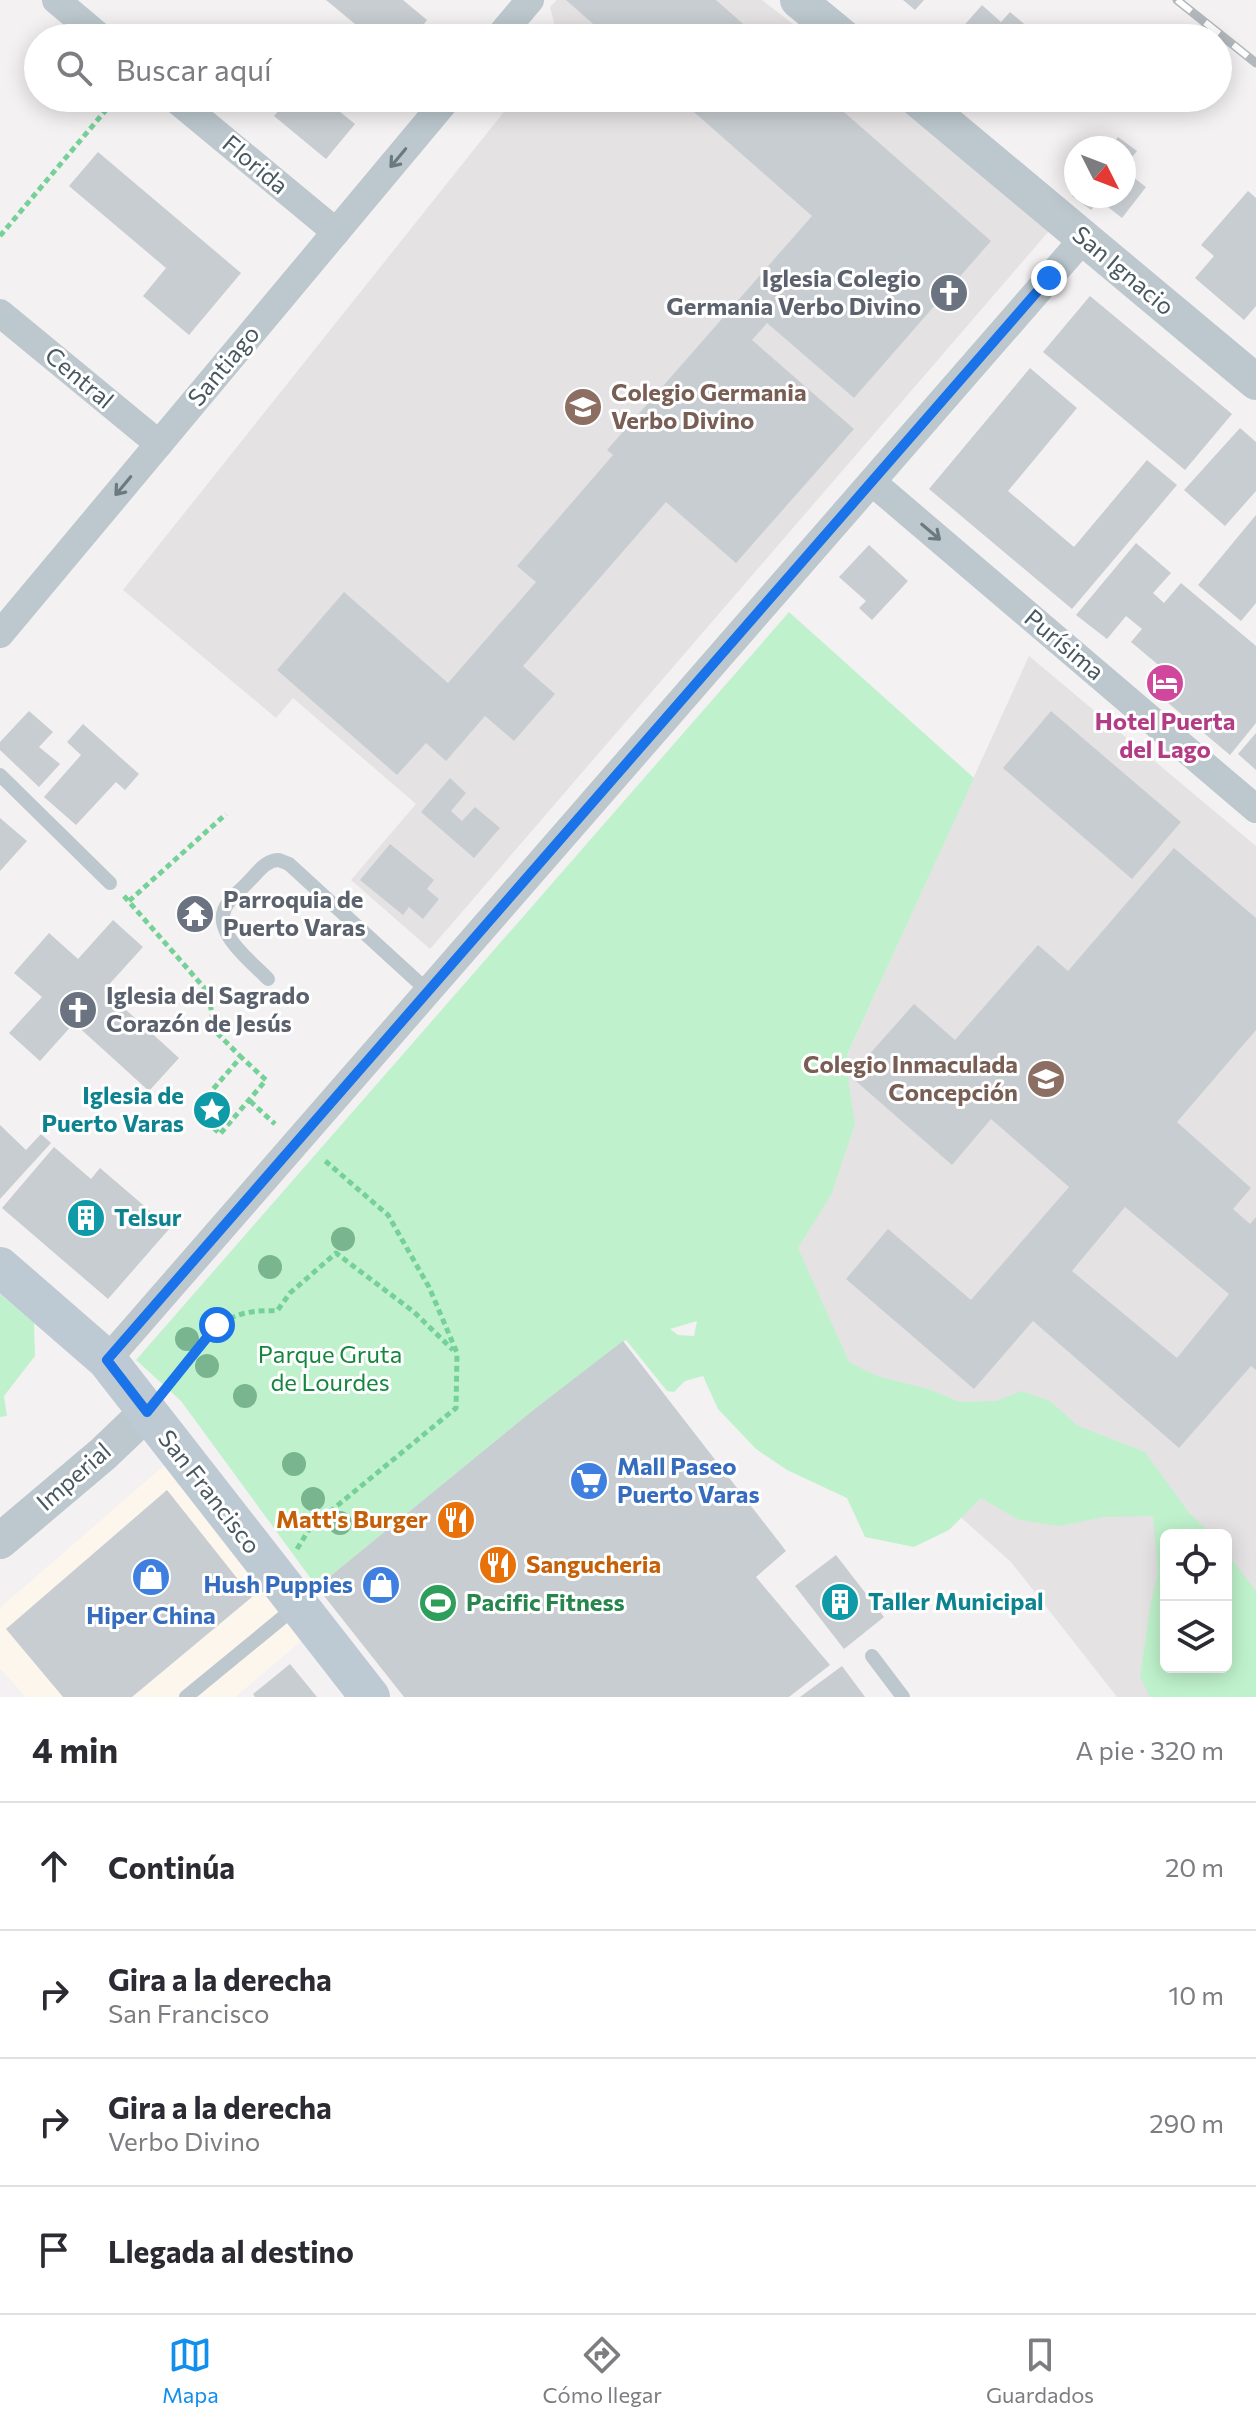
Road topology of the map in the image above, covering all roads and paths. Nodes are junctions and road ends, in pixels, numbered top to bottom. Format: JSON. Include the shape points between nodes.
{"nodes":[{"id":1,"x":56,"y":0,"type":"edge"},
{"id":2,"x":530,"y":0,"type":"edge"},
{"id":3,"x":798,"y":0,"type":"edge"},
{"id":4,"x":84,"y":24,"type":"edge"},
{"id":5,"x":510,"y":24,"type":"edge"},
{"id":6,"x":827,"y":24,"type":"edge"},
{"id":7,"x":104,"y":112,"type":"edge"},
{"id":8,"x":191,"y":112,"type":"edge"},
{"id":9,"x":436,"y":112,"type":"edge"},
{"id":10,"x":933,"y":112,"type":"edge"},
{"id":11,"x":336,"y":232,"type":"junction"},
{"id":12,"x":0,"y":236,"type":"edge"},
{"id":13,"x":1084,"y":238,"type":"junction"},
{"id":14,"x":0,"y":313,"type":"edge"},
{"id":15,"x":1256,"y":382,"type":"edge"},
{"id":16,"x":159,"y":444,"type":"junction"},
{"id":17,"x":872,"y":482,"type":"junction"},
{"id":18,"x":0,"y":634,"type":"edge"},
{"id":19,"x":0,"y":775,"type":"edge"},
{"id":20,"x":1256,"y":809,"type":"edge"},
{"id":21,"x":226,"y":814,"type":"dead end"},
{"id":22,"x":110,"y":883,"type":"joint"},
{"id":23,"x":129,"y":901,"type":"junction"},
{"id":24,"x":268,"y":979,"type":"dead end"},
{"id":25,"x":429,"y":992,"type":"junction"},
{"id":26,"x":241,"y":1057,"type":"junction"},
{"id":27,"x":301,"y":1139,"type":"junction"},
{"id":28,"x":0,"y":1267,"type":"edge"},
{"id":29,"x":457,"y":1353,"type":"junction"},
{"id":30,"x":107,"y":1360,"type":"junction"},
{"id":31,"x":147,"y":1412,"type":"junction"},
{"id":32,"x":0,"y":1541,"type":"edge"},
{"id":33,"x":288,"y":1592,"type":"junction"},
{"id":34,"x":872,"y":1656,"type":"dead end"},
{"id":35,"x":186,"y":1697,"type":"edge"},
{"id":36,"x":370,"y":1697,"type":"edge"},
{"id":37,"x":903,"y":1697,"type":"edge"}],
"edges":[{"from":1,"to":4,"type":"street"},
{"from":2,"to":5,"type":"street"},
{"from":3,"to":6,"type":"street"},
{"from":7,"to":12,"type":"path"},
{"from":8,"to":11,"type":"street","name":"Florida"},
{"from":9,"to":11,"type":"street","name":"Santiago","one_way":true},
{"from":10,"to":13,"type":"street","name":"San Ignacio"},
{"from":11,"to":16,"type":"street","name":"Santiago"},
{"from":13,"to":15,"type":"street","name":"San Ignacio"},
{"from":13,"to":17,"type":"street"},
{"from":14,"to":16,"type":"street","name":"Central"},
{"from":16,"to":18,"type":"street","name":"Santiago","one_way":true},
{"from":17,"to":20,"type":"street","name":"Purísima","one_way":true},
{"from":17,"to":25,"type":"street"},
{"from":19,"to":22,"type":"lane"},
{"from":21,"to":23,"type":"path"},
{"from":22,"to":23,"type":"path"},
{"from":23,"to":26,"type":"path","via":[[208,992],[215,1031]]},
{"from":24,"to":25,"type":"lane","via":[[231,940],[223,918],[226,905],[266,864],[279,860]]},
{"from":25,"to":27,"type":"street"},
{"from":26,"to":26,"type":"path","via":[[195,1110],[220,1134],[266,1080]]},
{"from":27,"to":29,"type":"path","via":[[388,1215],[429,1287]]},
{"from":27,"to":30,"type":"street"},
{"from":28,"to":30,"type":"main road","name":"San Francisco"},
{"from":29,"to":31,"type":"path","via":[[414,1312],[336,1253],[277,1311],[247,1310],[217,1325]]},
{"from":29,"to":33,"type":"path","via":[[456,1408],[310,1528]]},
{"from":30,"to":31,"type":"main road","name":"San Francisco"},
{"from":31,"to":32,"type":"street","name":"Imperial"},
{"from":31,"to":33,"type":"main road","name":"San Francisco"},
{"from":33,"to":35,"type":"lane"},
{"from":33,"to":36,"type":"main road","name":"San Francisco"},
{"from":34,"to":37,"type":"lane"}]}
